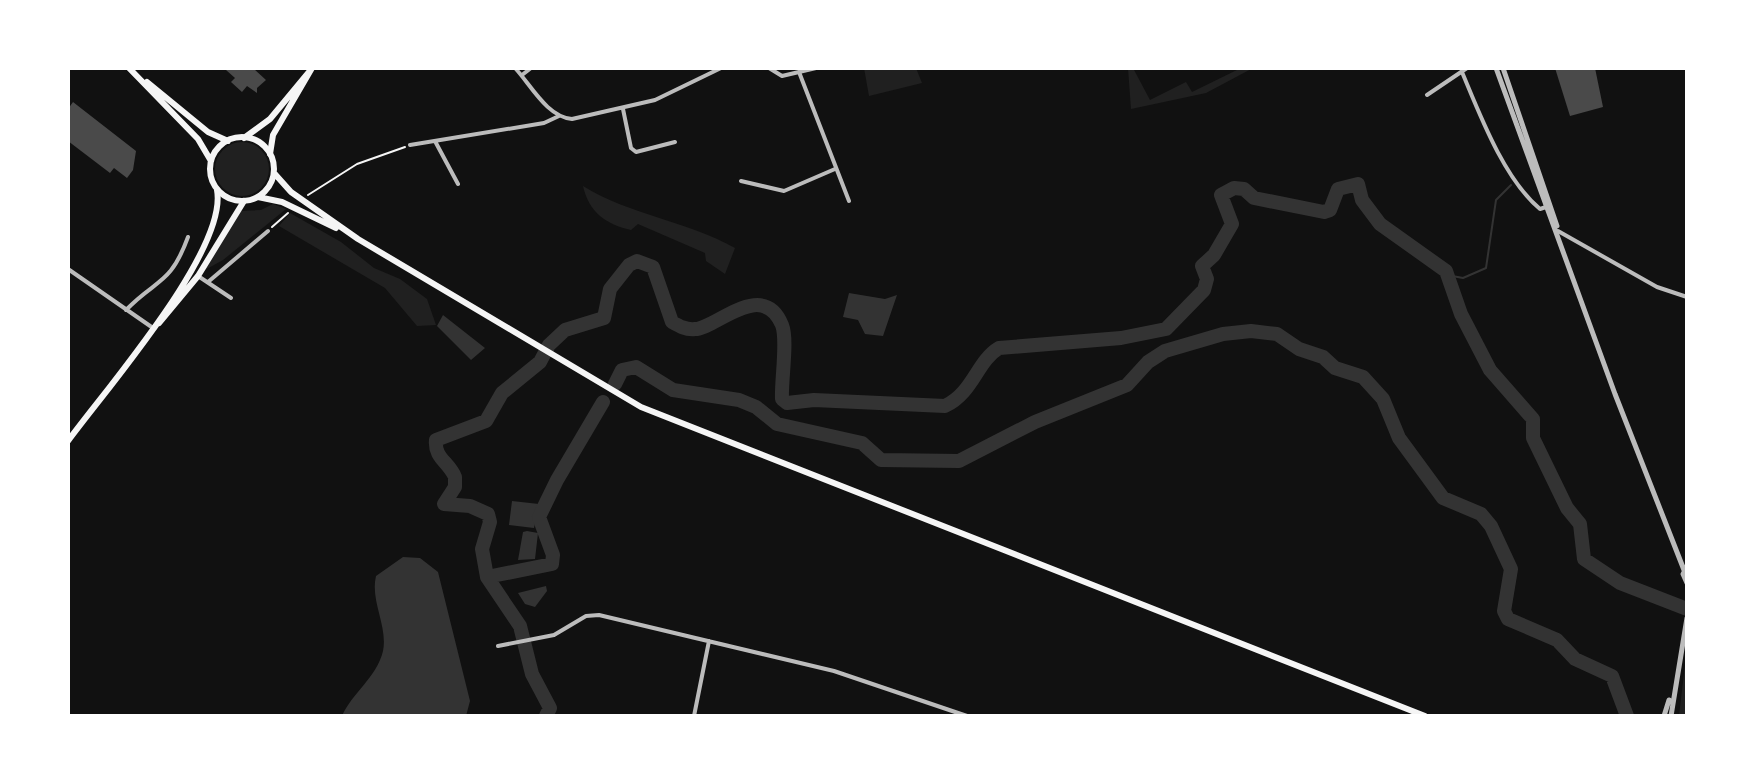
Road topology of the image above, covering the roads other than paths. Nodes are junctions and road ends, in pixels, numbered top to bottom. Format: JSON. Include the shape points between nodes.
{"nodes":[{"id":1,"x":129,"y":68,"type":"edge"},
{"id":2,"x":515,"y":68,"type":"edge"},
{"id":3,"x":531,"y":68,"type":"edge"},
{"id":4,"x":721,"y":68,"type":"edge"},
{"id":5,"x":769,"y":68,"type":"edge"},
{"id":6,"x":816,"y":68,"type":"edge"},
{"id":7,"x":1496,"y":68,"type":"edge"},
{"id":8,"x":1503,"y":68,"type":"edge"},
{"id":9,"x":310,"y":70,"type":"edge"},
{"id":10,"x":1465,"y":70,"type":"edge"},
{"id":11,"x":799,"y":72,"type":"junction"},
{"id":12,"x":522,"y":75,"type":"junction"},
{"id":13,"x":1427,"y":95,"type":"dead end"},
{"id":14,"x":623,"y":109,"type":"junction"},
{"id":15,"x":559,"y":116,"type":"junction"},
{"id":16,"x":244,"y":138,"type":"junction"},
{"id":17,"x":228,"y":141,"type":"junction"},
{"id":18,"x":675,"y":142,"type":"dead end"},
{"id":19,"x":436,"y":143,"type":"junction"},
{"id":20,"x":410,"y":145,"type":"road end"},
{"id":21,"x":270,"y":154,"type":"junction"},
{"id":22,"x":211,"y":161,"type":"junction"},
{"id":23,"x":835,"y":169,"type":"junction"},
{"id":24,"x":274,"y":173,"type":"junction"},
{"id":25,"x":741,"y":181,"type":"dead end"},
{"id":26,"x":458,"y":184,"type":"dead end"},
{"id":27,"x":217,"y":190,"type":"junction"},
{"id":28,"x":258,"y":197,"type":"junction"},
{"id":29,"x":244,"y":201,"type":"junction"},
{"id":30,"x":849,"y":201,"type":"dead end"},
{"id":31,"x":1546,"y":207,"type":"junction"},
{"id":32,"x":268,"y":231,"type":"road end"},
{"id":33,"x":1558,"y":231,"type":"junction"},
{"id":34,"x":188,"y":237,"type":"dead end"},
{"id":35,"x":358,"y":239,"type":"junction"},
{"id":36,"x":196,"y":266,"type":"junction"},
{"id":37,"x":68,"y":269,"type":"edge"},
{"id":38,"x":198,"y":276,"type":"junction"},
{"id":39,"x":208,"y":282,"type":"junction"},
{"id":40,"x":1687,"y":297,"type":"edge"},
{"id":41,"x":231,"y":298,"type":"dead end"},
{"id":42,"x":126,"y":310,"type":"junction"},
{"id":43,"x":153,"y":328,"type":"junction"},
{"id":44,"x":68,"y":441,"type":"edge"},
{"id":45,"x":1686,"y":566,"type":"edge"},
{"id":46,"x":1687,"y":583,"type":"edge"},
{"id":47,"x":1687,"y":618,"type":"edge"},
{"id":48,"x":709,"y":641,"type":"junction"},
{"id":49,"x":498,"y":646,"type":"dead end"},
{"id":50,"x":1672,"y":692,"type":"junction"},
{"id":51,"x":694,"y":716,"type":"edge"},
{"id":52,"x":967,"y":716,"type":"edge"},
{"id":53,"x":1425,"y":716,"type":"edge"},
{"id":54,"x":1664,"y":716,"type":"edge"},
{"id":55,"x":1671,"y":716,"type":"edge"}],
"edges":[{"from":1,"to":17,"type":"main road","via":[[208,132]]},
{"from":1,"to":22,"type":"main road","via":[[198,139]]},
{"from":2,"to":12,"type":"street"},
{"from":3,"to":12,"type":"street"},
{"from":4,"to":14,"type":"street"},
{"from":5,"to":11,"type":"street","via":[[782,76]]},
{"from":6,"to":11,"type":"street"},
{"from":7,"to":31,"type":"street"},
{"from":8,"to":33,"type":"street"},
{"from":9,"to":16,"type":"main road","via":[[270,119]]},
{"from":9,"to":21,"type":"main road","via":[[274,132]]},
{"from":10,"to":13,"type":"street"},
{"from":10,"to":31,"type":"street","via":[[1495,145],[1532,203]]},
{"from":11,"to":23,"type":"street"},
{"from":12,"to":15,"type":"street"},
{"from":14,"to":15,"type":"street","via":[[572,119]]},
{"from":14,"to":18,"type":"street","via":[[636,152]]},
{"from":15,"to":19,"type":"street"},
{"from":16,"to":17,"type":"main road"},
{"from":16,"to":21,"type":"main road","via":[[259,142]]},
{"from":17,"to":22,"type":"main road"},
{"from":19,"to":20,"type":"street"},
{"from":19,"to":26,"type":"street"},
{"from":21,"to":24,"type":"main road"},
{"from":22,"to":27,"type":"main road"},
{"from":23,"to":25,"type":"street","via":[[784,191]]},
{"from":23,"to":30,"type":"street"},
{"from":24,"to":28,"type":"main road"},
{"from":24,"to":35,"type":"main road","via":[[291,192]]},
{"from":27,"to":29,"type":"main road"},
{"from":27,"to":36,"type":"main road","via":[[218,212]]},
{"from":28,"to":29,"type":"main road"},
{"from":28,"to":35,"type":"main road","via":[[282,202]]},
{"from":29,"to":38,"type":"main road"},
{"from":31,"to":33,"type":"street"},
{"from":32,"to":39,"type":"street"},
{"from":33,"to":40,"type":"street","via":[[1657,287]]},
{"from":33,"to":45,"type":"street","via":[[1615,394]]},
{"from":34,"to":42,"type":"street","via":[[165,281]]},
{"from":35,"to":53,"type":"main road","via":[[641,407]]},
{"from":36,"to":38,"type":"main road"},
{"from":36,"to":43,"type":"main road"},
{"from":37,"to":42,"type":"street"},
{"from":38,"to":39,"type":"street"},
{"from":38,"to":43,"type":"main road"},
{"from":39,"to":41,"type":"street"},
{"from":42,"to":43,"type":"street"},
{"from":43,"to":44,"type":"main road"},
{"from":45,"to":46,"type":"street"},
{"from":47,"to":50,"type":"street"},
{"from":48,"to":49,"type":"street","via":[[599,615],[586,616],[554,635]]},
{"from":48,"to":51,"type":"street"},
{"from":48,"to":52,"type":"street","via":[[834,671]]},
{"from":50,"to":54,"type":"street"},
{"from":50,"to":55,"type":"street"}]}
